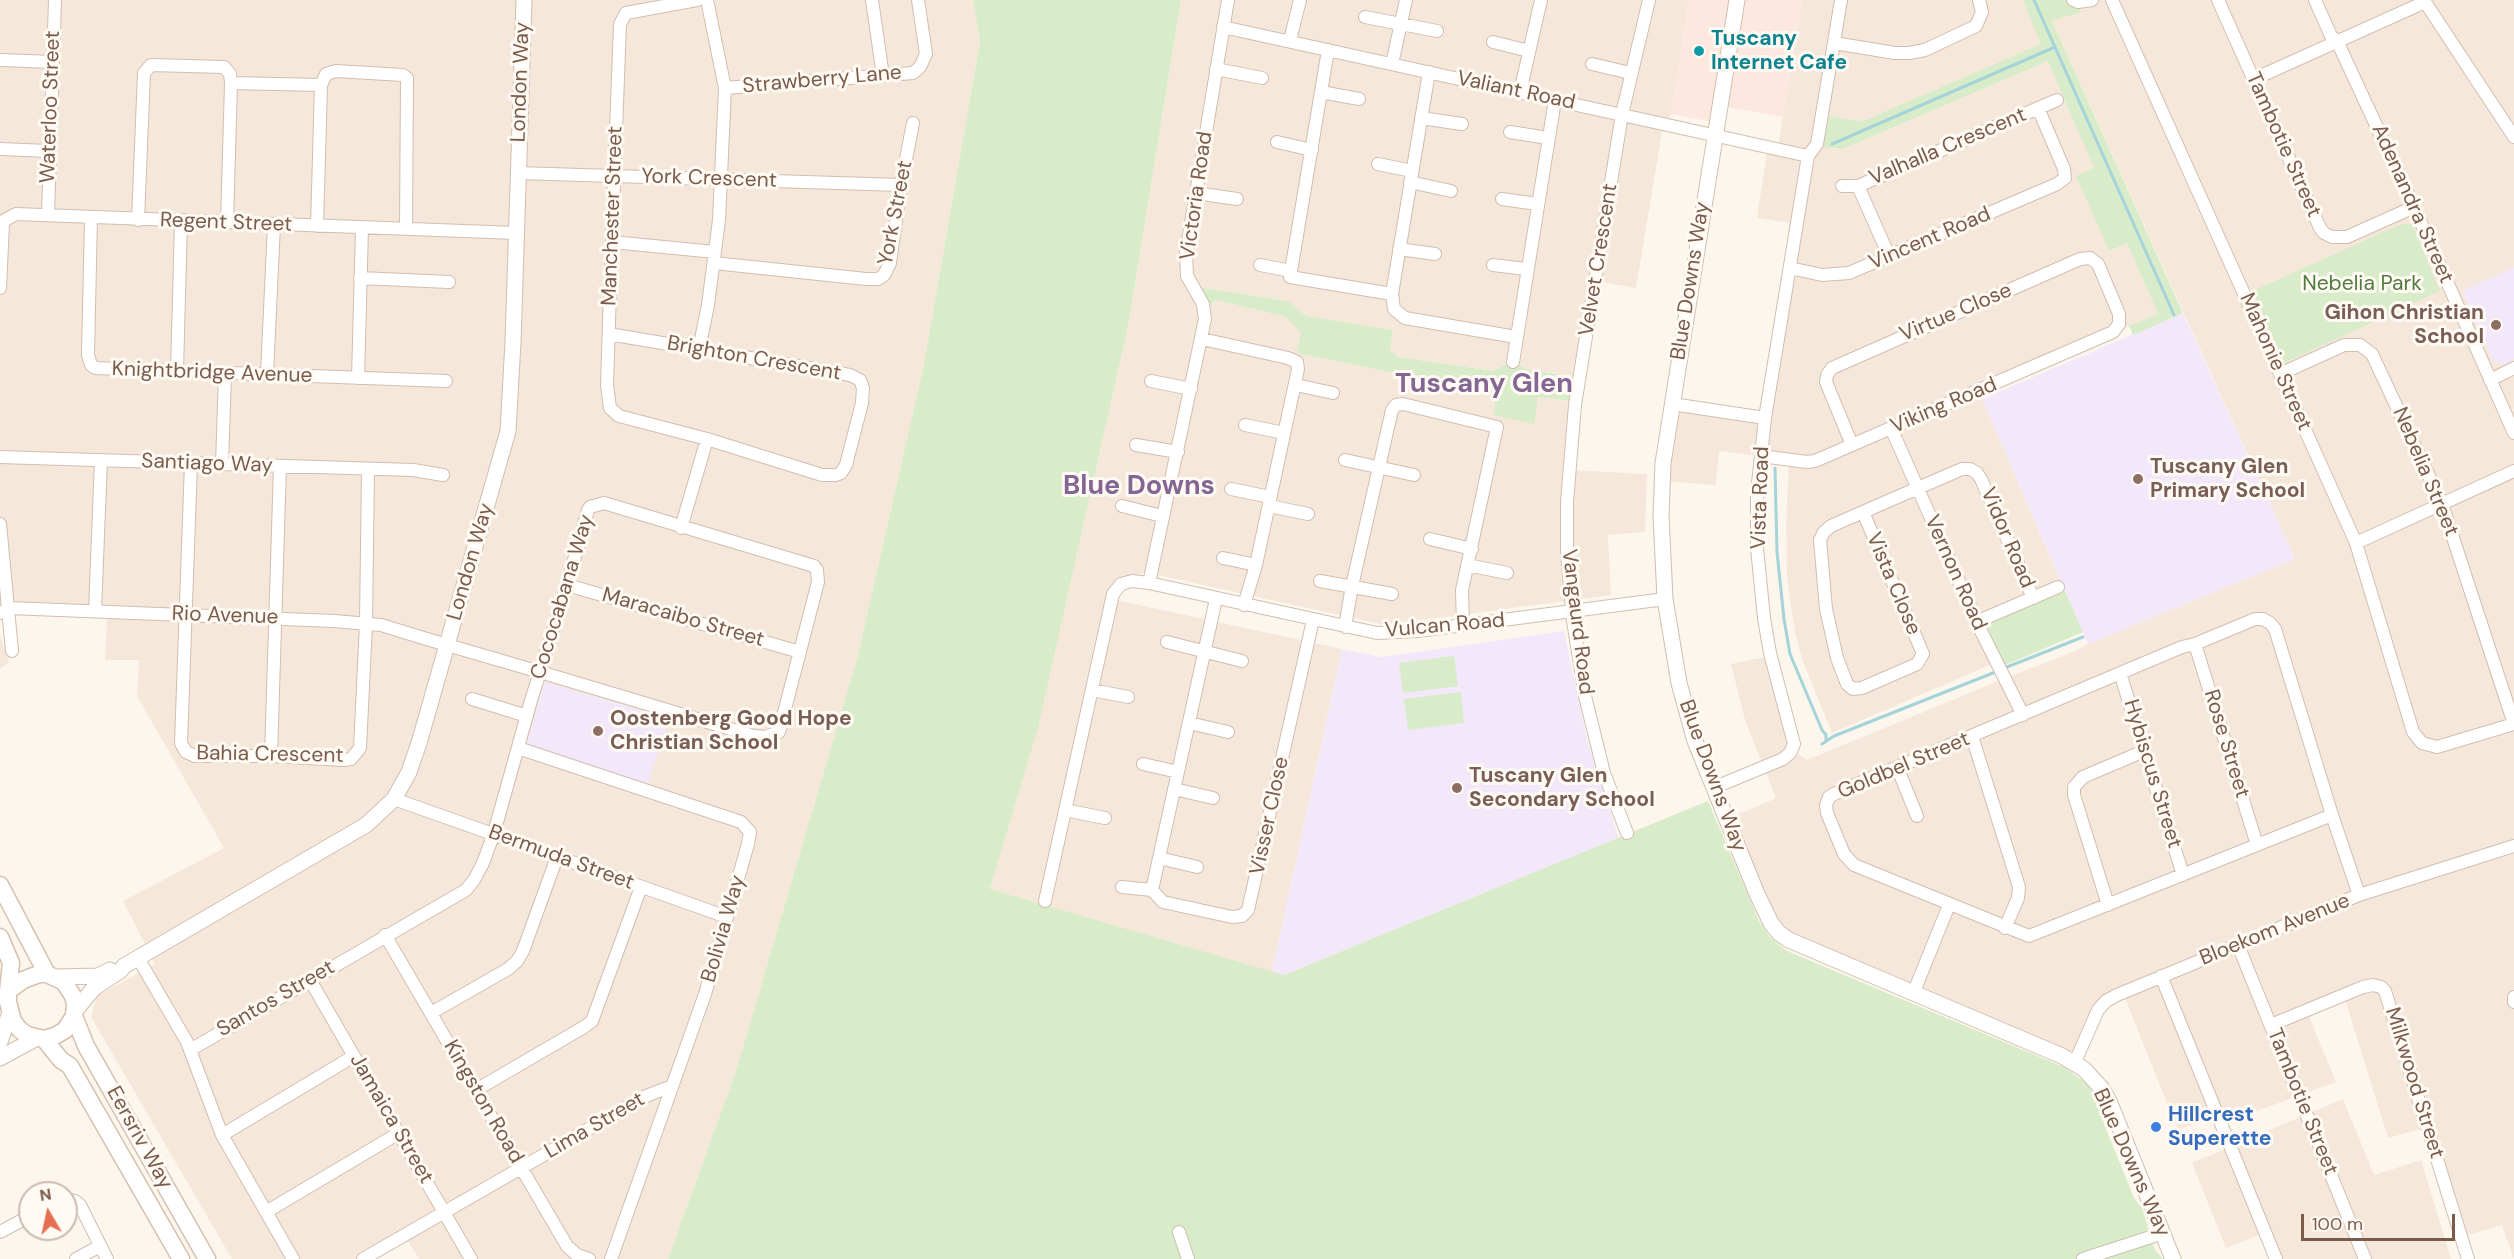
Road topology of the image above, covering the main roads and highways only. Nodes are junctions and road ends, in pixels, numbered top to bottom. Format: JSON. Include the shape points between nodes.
{"nodes":[{"id":1,"x":0,"y":885,"type":"edge"},
{"id":2,"x":0,"y":937,"type":"edge"},
{"id":3,"x":52,"y":976,"type":"junction"},
{"id":4,"x":8,"y":991,"type":"junction"},
{"id":5,"x":74,"y":1014,"type":"junction"},
{"id":6,"x":40,"y":1039,"type":"junction"},
{"id":7,"x":181,"y":1259,"type":"edge"},
{"id":8,"x":207,"y":1259,"type":"edge"}],
"edges":[{"from":1,"to":3,"type":"main road"},
{"from":2,"to":4,"type":"main road","via":[[11,963]]},
{"from":3,"to":4,"type":"main road","via":[[30,976]]},
{"from":3,"to":5,"type":"main road","via":[[70,988]]},
{"from":4,"to":6,"type":"main road","via":[[10,1012],[19,1029]]},
{"from":5,"to":6,"type":"main road","via":[[65,1030]]},
{"from":5,"to":8,"type":"main road","name":"Eersriv Way","via":[[86,1046]]},
{"from":6,"to":7,"type":"main road","name":"Eersriv Way","via":[[69,1066]]}]}
